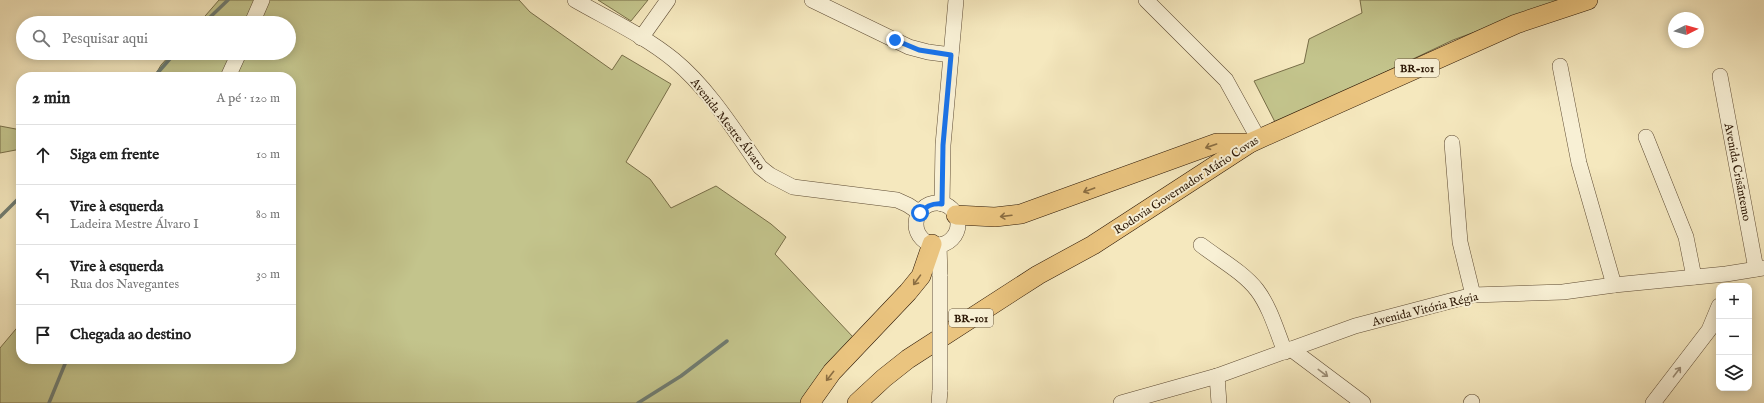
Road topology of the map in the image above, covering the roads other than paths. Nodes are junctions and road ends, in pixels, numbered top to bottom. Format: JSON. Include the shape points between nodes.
{"nodes":[{"id":1,"x":262,"y":0,"type":"edge"},
{"id":2,"x":575,"y":0,"type":"edge"},
{"id":3,"x":668,"y":0,"type":"edge"},
{"id":4,"x":812,"y":0,"type":"edge"},
{"id":5,"x":956,"y":0,"type":"edge"},
{"id":6,"x":1146,"y":0,"type":"edge"},
{"id":7,"x":1588,"y":0,"type":"edge"},
{"id":8,"x":255,"y":16,"type":"edge"},
{"id":9,"x":641,"y":38,"type":"junction"},
{"id":10,"x":951,"y":55,"type":"junction"},
{"id":11,"x":236,"y":60,"type":"edge"},
{"id":12,"x":1560,"y":66,"type":"dead end"},
{"id":13,"x":230,"y":72,"type":"edge"},
{"id":14,"x":1720,"y":76,"type":"dead end"},
{"id":15,"x":1646,"y":137,"type":"dead end"},
{"id":16,"x":1254,"y":141,"type":"junction"},
{"id":17,"x":1452,"y":143,"type":"dead end"},
{"id":18,"x":949,"y":209,"type":"junction"},
{"id":19,"x":920,"y":213,"type":"junction"},
{"id":20,"x":935,"y":244,"type":"junction"},
{"id":21,"x":1201,"y":245,"type":"dead end"},
{"id":22,"x":1760,"y":268,"type":"edge"},
{"id":23,"x":1694,"y":277,"type":"junction"},
{"id":24,"x":1726,"y":280,"type":"edge"},
{"id":25,"x":1614,"y":284,"type":"junction"},
{"id":26,"x":1473,"y":295,"type":"junction"},
{"id":27,"x":1716,"y":313,"type":"edge"},
{"id":28,"x":1288,"y":350,"type":"junction"},
{"id":29,"x":1217,"y":376,"type":"junction"},
{"id":30,"x":939,"y":399,"type":"edge"},
{"id":31,"x":810,"y":403,"type":"edge"},
{"id":32,"x":857,"y":403,"type":"edge"},
{"id":33,"x":1121,"y":403,"type":"edge"},
{"id":34,"x":1219,"y":403,"type":"edge"},
{"id":35,"x":1363,"y":403,"type":"edge"},
{"id":36,"x":1653,"y":403,"type":"edge"}],
"edges":[{"from":1,"to":8,"type":"street"},
{"from":2,"to":9,"type":"street","name":"Avenida Mestre Álvaro"},
{"from":3,"to":9,"type":"street"},
{"from":4,"to":10,"type":"street","via":[[909,47]]},
{"from":5,"to":10,"type":"street"},
{"from":6,"to":16,"type":"street","via":[[1226,80]]},
{"from":7,"to":16,"type":"main road","name":"Rodovia Governador Mário Covas","number":"BR-101","via":[[1516,24]]},
{"from":9,"to":19,"type":"street","name":"Avenida Mestre Álvaro","via":[[689,74],[703,89],[760,167],[770,176],[793,187],[897,200]]},
{"from":10,"to":18,"type":"street","via":[[943,145]]},
{"from":11,"to":13,"type":"street"},
{"from":12,"to":25,"type":"street","via":[[1579,163]]},
{"from":14,"to":22,"type":"street","name":"Avenida Crisãntemo"},
{"from":15,"to":23,"type":"street","via":[[1686,237]]},
{"from":16,"to":18,"type":"main road","one_way":true,"via":[[1217,144],[1021,214],[995,217]]},
{"from":16,"to":32,"type":"main road","name":"Rodovia Governador Mário Covas","number":"BR-101","via":[[1094,245],[1038,275],[908,359]]},
{"from":17,"to":26,"type":"street","via":[[1460,242]]},
{"from":18,"to":19,"type":"street","via":[[935,203],[928,205]]},
{"from":18,"to":20,"type":"street","via":[[958,224],[954,236],[950,241]]},
{"from":19,"to":20,"type":"street","via":[[917,227],[919,234]]},
{"from":20,"to":30,"type":"street","bridge":true,"via":[[940,276]]},
{"from":20,"to":31,"type":"main road","one_way":true,"via":[[920,276],[908,292],[832,372]]},
{"from":21,"to":28,"type":"street","via":[[1248,280],[1256,289]]},
{"from":22,"to":24,"type":"street","name":"Avenida Vitória Régia"},
{"from":23,"to":24,"type":"street","name":"Avenida Vitória Régia"},
{"from":23,"to":25,"type":"street","name":"Avenida Vitória Régia"},
{"from":25,"to":26,"type":"street","name":"Avenida Vitória Régia","via":[[1563,292]]},
{"from":26,"to":28,"type":"street","name":"Avenida Vitória Régia","via":[[1355,326]]},
{"from":36,"to":27,"type":"street","one_way":true,"via":[[1709,330]]},
{"from":28,"to":29,"type":"street","name":"Avenida Vitória Régia"},
{"from":28,"to":35,"type":"street","one_way":true},
{"from":29,"to":33,"type":"street","name":"Avenida Vitória Régia"},
{"from":29,"to":34,"type":"street"}]}
